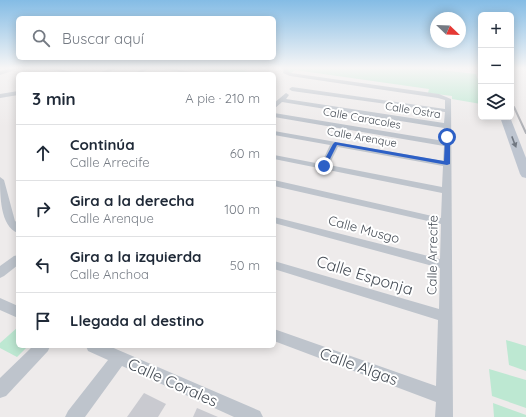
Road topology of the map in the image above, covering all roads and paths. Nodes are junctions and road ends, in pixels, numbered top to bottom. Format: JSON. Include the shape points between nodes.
{"nodes":[{"id":1,"x":294,"y":87,"type":"edge"},
{"id":2,"x":322,"y":87,"type":"edge"},
{"id":3,"x":344,"y":87,"type":"edge"},
{"id":4,"x":16,"y":93,"type":"edge"},
{"id":5,"x":0,"y":96,"type":"edge"},
{"id":6,"x":282,"y":100,"type":"junction"},
{"id":7,"x":276,"y":105,"type":"edge"},
{"id":8,"x":448,"y":111,"type":"junction"},
{"id":9,"x":276,"y":115,"type":"edge"},
{"id":10,"x":506,"y":120,"type":"edge"},
{"id":11,"x":447,"y":126,"type":"junction"},
{"id":12,"x":276,"y":132,"type":"edge"},
{"id":13,"x":335,"y":144,"type":"junction"},
{"id":14,"x":447,"y":144,"type":"junction"},
{"id":15,"x":276,"y":156,"type":"edge"},
{"id":16,"x":447,"y":164,"type":"junction"},
{"id":17,"x":324,"y":166,"type":"junction"},
{"id":18,"x":526,"y":174,"type":"edge"},
{"id":19,"x":0,"y":180,"type":"edge"},
{"id":20,"x":276,"y":183,"type":"edge"},
{"id":21,"x":447,"y":191,"type":"junction"},
{"id":22,"x":276,"y":221,"type":"edge"},
{"id":23,"x":446,"y":222,"type":"junction"},
{"id":24,"x":16,"y":227,"type":"edge"},
{"id":25,"x":16,"y":261,"type":"edge"},
{"id":26,"x":446,"y":265,"type":"junction"},
{"id":27,"x":276,"y":266,"type":"edge"},
{"id":28,"x":0,"y":273,"type":"edge"},
{"id":29,"x":0,"y":304,"type":"edge"},
{"id":30,"x":16,"y":311,"type":"edge"},
{"id":31,"x":446,"y":317,"type":"junction"},
{"id":32,"x":276,"y":336,"type":"edge"},
{"id":33,"x":41,"y":348,"type":"edge"},
{"id":34,"x":97,"y":348,"type":"edge"},
{"id":35,"x":119,"y":358,"type":"junction"},
{"id":36,"x":0,"y":390,"type":"edge"},
{"id":37,"x":445,"y":397,"type":"junction"},
{"id":38,"x":74,"y":417,"type":"edge"},
{"id":39,"x":254,"y":417,"type":"edge"},
{"id":40,"x":444,"y":417,"type":"edge"}],
"edges":[{"from":1,"to":6,"type":"street"},
{"from":2,"to":8,"type":"street"},
{"from":3,"to":8,"type":"street","name":"Calle Arrecife","via":[[443,97],[448,100]]},
{"from":4,"to":5,"type":"street"},
{"from":6,"to":7,"type":"street"},
{"from":6,"to":11,"type":"street","name":"Calle Ostra"},
{"from":8,"to":11,"type":"street","name":"Calle Arrecife"},
{"from":9,"to":14,"type":"street","name":"Calle Caracoles"},
{"from":10,"to":18,"type":"main road","one_way":true},
{"from":11,"to":14,"type":"street","name":"Calle Arrecife"},
{"from":12,"to":13,"type":"street","name":"Calle Arenque"},
{"from":13,"to":16,"type":"street","name":"Calle Arenque"},
{"from":13,"to":17,"type":"street"},
{"from":14,"to":16,"type":"street","name":"Calle Arrecife"},
{"from":15,"to":17,"type":"street"},
{"from":16,"to":21,"type":"street","name":"Calle Arrecife"},
{"from":17,"to":21,"type":"street"},
{"from":19,"to":24,"type":"street","via":[[10,222]]},
{"from":20,"to":23,"type":"street"},
{"from":21,"to":23,"type":"street","name":"Calle Arrecife"},
{"from":22,"to":26,"type":"street","name":"Calle Musgo"},
{"from":23,"to":26,"type":"street","name":"Calle Arrecife"},
{"from":25,"to":28,"type":"street"},
{"from":26,"to":31,"type":"street","name":"Calle Arrecife"},
{"from":27,"to":31,"type":"street","name":"Calle Esponja"},
{"from":29,"to":30,"type":"street"},
{"from":31,"to":37,"type":"street","name":"Calle Arrecife"},
{"from":32,"to":37,"type":"street","name":"Calle Algas"},
{"from":33,"to":36,"type":"street"},
{"from":34,"to":35,"type":"street","name":"Calle Corales"},
{"from":35,"to":38,"type":"street"},
{"from":35,"to":39,"type":"street","name":"Calle Corales"},
{"from":37,"to":40,"type":"street","name":"Calle Arrecife"}]}
